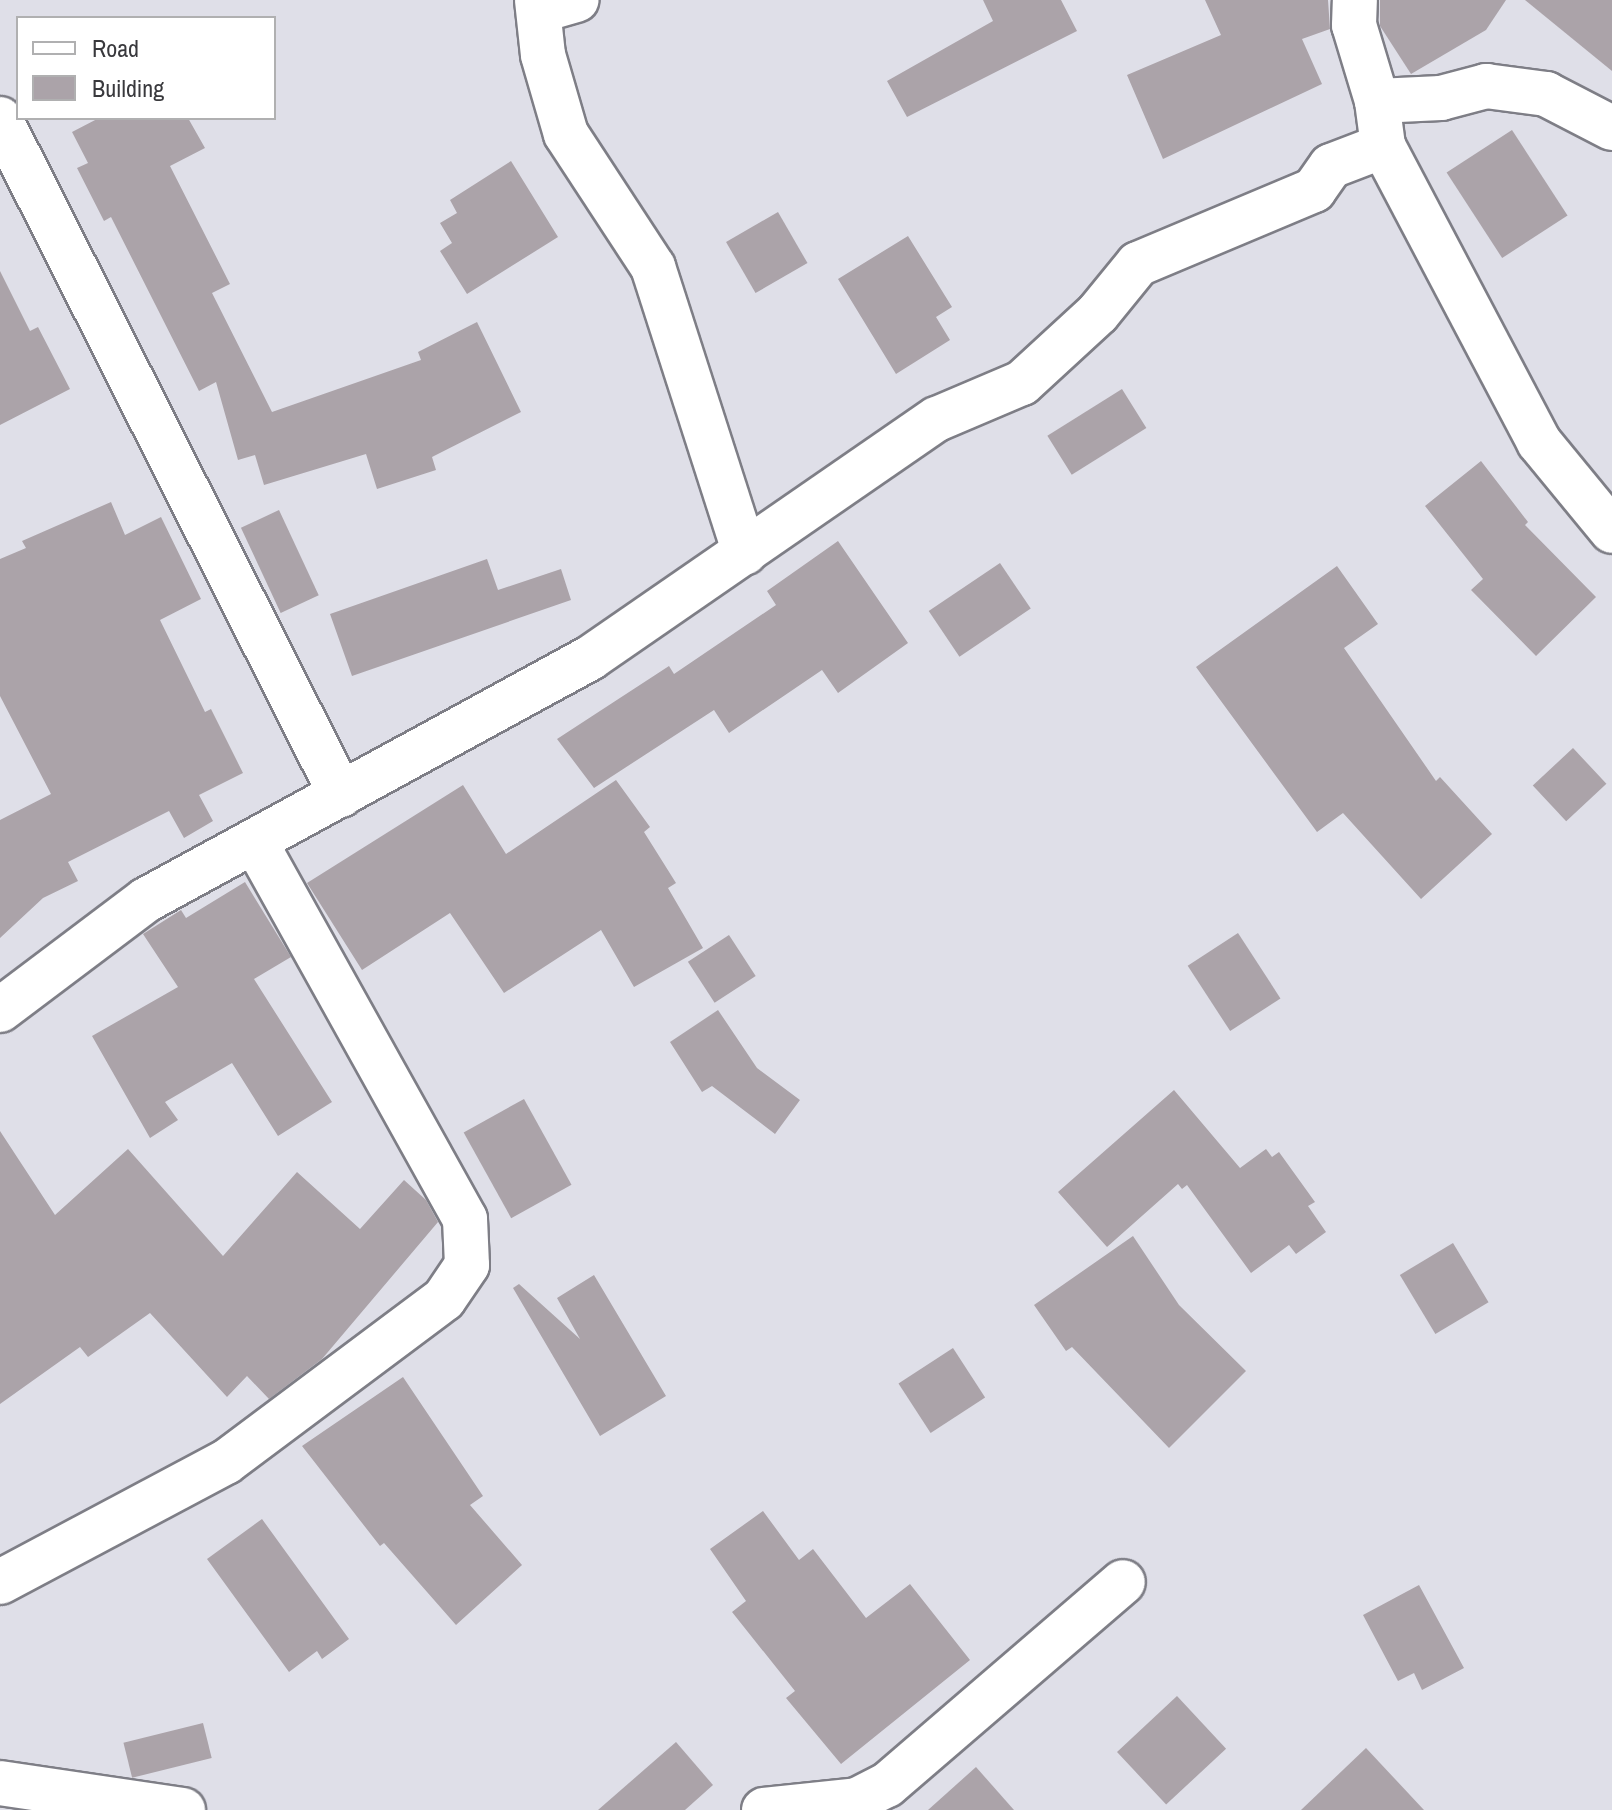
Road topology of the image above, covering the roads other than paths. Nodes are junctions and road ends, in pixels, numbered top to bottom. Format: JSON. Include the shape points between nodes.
{"nodes":[{"id":1,"x":1355,"y":0,"type":"edge"},
{"id":2,"x":552,"y":3,"type":"edge"},
{"id":3,"x":1377,"y":101,"type":"junction"},
{"id":4,"x":0,"y":119,"type":"edge"},
{"id":5,"x":1612,"y":128,"type":"edge"},
{"id":6,"x":1383,"y":146,"type":"junction"},
{"id":7,"x":1612,"y":531,"type":"edge"},
{"id":8,"x":745,"y":553,"type":"junction"},
{"id":9,"x":341,"y":795,"type":"junction"},
{"id":10,"x":255,"y":841,"type":"junction"},
{"id":11,"x":0,"y":1010,"type":"edge"},
{"id":12,"x":0,"y":1582,"type":"edge"},
{"id":13,"x":1123,"y":1582,"type":"dead end"},
{"id":14,"x":0,"y":1783,"type":"edge"},
{"id":15,"x":183,"y":1810,"type":"edge"},
{"id":16,"x":764,"y":1810,"type":"edge"}],
"edges":[{"from":1,"to":3,"type":"street","via":[[1354,25]]},
{"from":2,"to":8,"type":"street","via":[[543,55],[566,134],[653,267]]},
{"from":3,"to":5,"type":"street","via":[[1441,98],[1486,86],[1546,94]]},
{"from":3,"to":6,"type":"street"},
{"from":4,"to":9,"type":"street"},
{"from":6,"to":7,"type":"street","via":[[1539,442]]},
{"from":6,"to":8,"type":"street","via":[[1331,166],[1314,190],[1138,264],[1098,313],[1022,383],[937,419]]},
{"from":8,"to":9,"type":"street","via":[[590,658]]},
{"from":9,"to":10,"type":"street"},
{"from":10,"to":11,"type":"street","via":[[146,900]]},
{"from":10,"to":12,"type":"street","via":[[465,1219],[467,1265],[444,1299],[226,1462]]},
{"from":13,"to":16,"type":"street","via":[[887,1785],[857,1800]]},
{"from":14,"to":15,"type":"street"}]}
